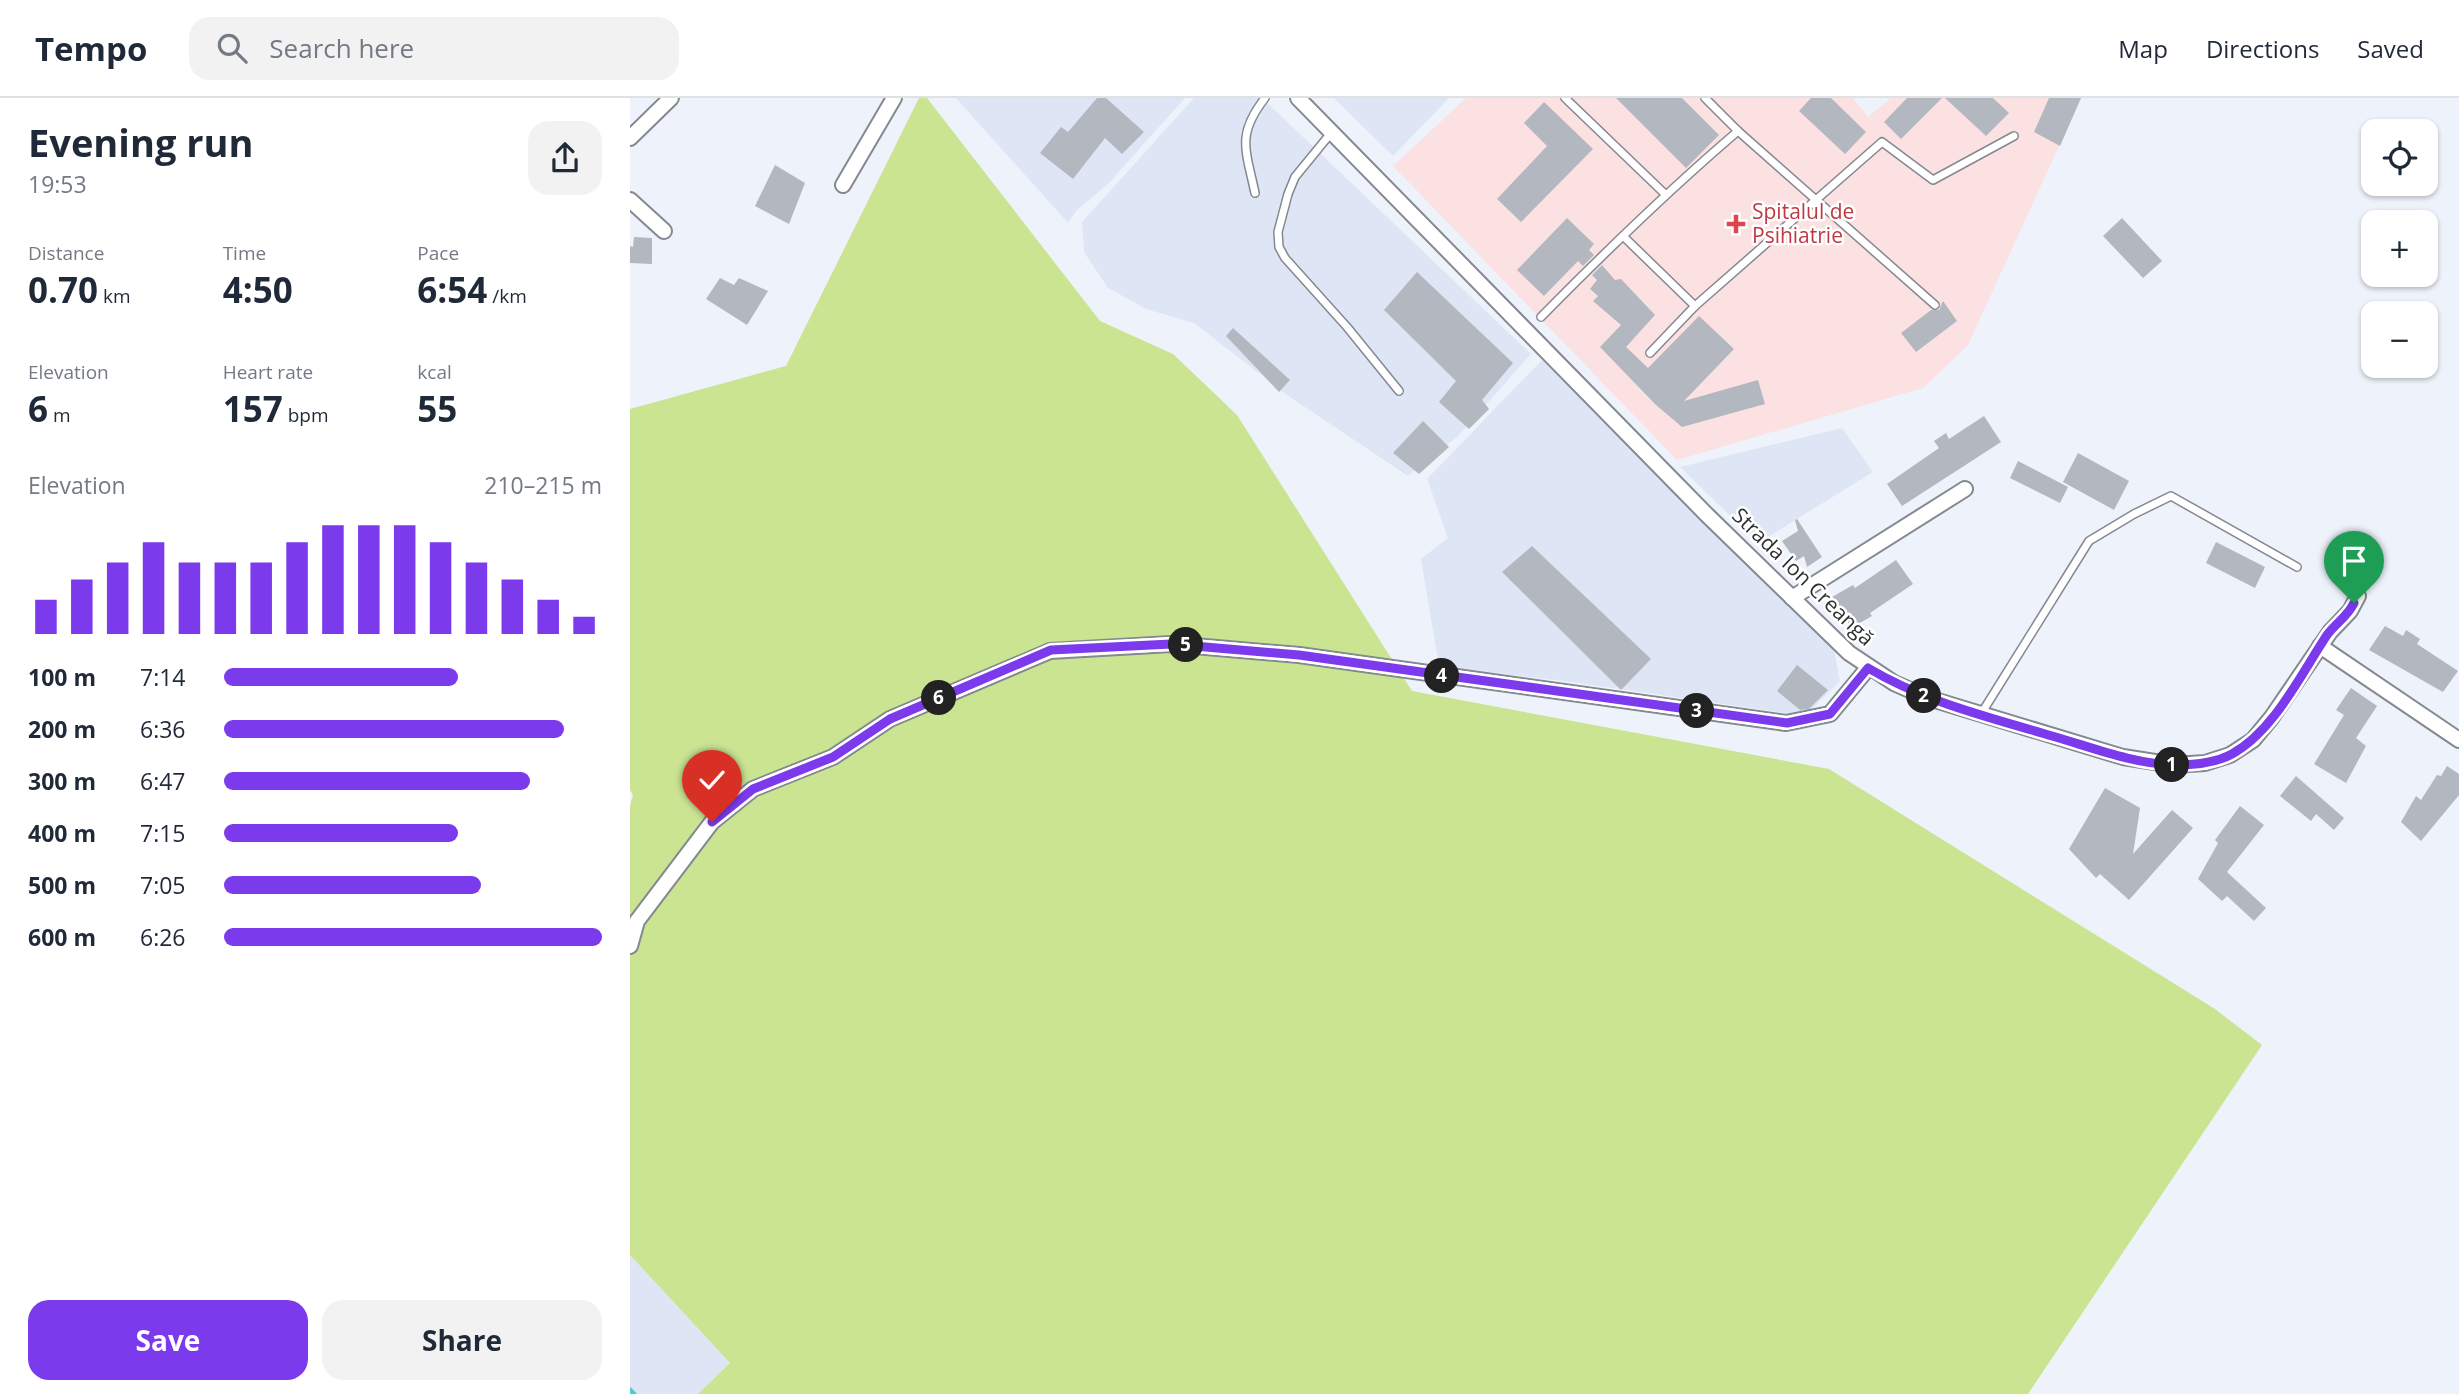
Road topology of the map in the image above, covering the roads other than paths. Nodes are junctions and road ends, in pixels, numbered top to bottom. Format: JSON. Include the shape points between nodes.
{"nodes":[{"id":1,"x":671,"y":98,"type":"edge"},
{"id":2,"x":894,"y":98,"type":"edge"},
{"id":3,"x":1265,"y":98,"type":"edge"},
{"id":4,"x":1298,"y":98,"type":"edge"},
{"id":5,"x":1565,"y":98,"type":"edge"},
{"id":6,"x":1705,"y":98,"type":"edge"},
{"id":7,"x":1738,"y":131,"type":"junction"},
{"id":8,"x":1331,"y":133,"type":"junction"},
{"id":9,"x":2014,"y":135,"type":"dead end"},
{"id":10,"x":630,"y":138,"type":"edge"},
{"id":11,"x":843,"y":185,"type":"dead end"},
{"id":12,"x":1255,"y":193,"type":"dead end"},
{"id":13,"x":1665,"y":194,"type":"junction"},
{"id":14,"x":1816,"y":198,"type":"junction"},
{"id":15,"x":630,"y":200,"type":"edge"},
{"id":16,"x":664,"y":231,"type":"dead end"},
{"id":17,"x":1624,"y":237,"type":"junction"},
{"id":18,"x":1935,"y":304,"type":"dead end"},
{"id":19,"x":1695,"y":306,"type":"junction"},
{"id":20,"x":1541,"y":317,"type":"dead end"},
{"id":21,"x":1650,"y":353,"type":"dead end"},
{"id":22,"x":1399,"y":391,"type":"dead end"},
{"id":23,"x":1965,"y":489,"type":"dead end"},
{"id":24,"x":2297,"y":568,"type":"dead end"},
{"id":25,"x":2358,"y":596,"type":"dead end"},
{"id":26,"x":1793,"y":598,"type":"junction"},
{"id":27,"x":2320,"y":646,"type":"junction"},
{"id":28,"x":1868,"y":668,"type":"junction"},
{"id":29,"x":1981,"y":714,"type":"junction"},
{"id":30,"x":2459,"y":740,"type":"edge"},
{"id":31,"x":630,"y":946,"type":"edge"}],
"edges":[{"from":1,"to":10,"type":"street"},
{"from":2,"to":11,"type":"street"},
{"from":3,"to":12,"type":"lane","via":[[1247,128]]},
{"from":4,"to":8,"type":"street","name":"Strada Ion Creangă"},
{"from":5,"to":13,"type":"lane"},
{"from":6,"to":7,"type":"lane"},
{"from":7,"to":13,"type":"lane"},
{"from":7,"to":14,"type":"lane"},
{"from":8,"to":22,"type":"lane","via":[[1295,177],[1278,232],[1279,247]]},
{"from":8,"to":26,"type":"street","name":"Strada Ion Creangă"},
{"from":9,"to":14,"type":"lane","via":[[1933,180],[1882,142]]},
{"from":13,"to":17,"type":"lane"},
{"from":14,"to":18,"type":"lane"},
{"from":14,"to":19,"type":"lane"},
{"from":15,"to":16,"type":"street"},
{"from":17,"to":19,"type":"lane"},
{"from":17,"to":20,"type":"lane"},
{"from":19,"to":21,"type":"lane"},
{"from":23,"to":26,"type":"street"},
{"from":24,"to":29,"type":"lane","via":[[2171,496],[2089,541]]},
{"from":25,"to":27,"type":"street","name":"Strada Ion Creangă"},
{"from":26,"to":28,"type":"street","name":"Strada Ion Creangă"},
{"from":27,"to":29,"type":"street","name":"Strada Ion Creangă","via":[[2253,740],[2230,755],[2205,763],[2174,765],[2123,757]]},
{"from":27,"to":30,"type":"street"},
{"from":28,"to":29,"type":"street","name":"Strada Ion Creangă","via":[[1928,698]]},
{"from":28,"to":31,"type":"street","via":[[1830,714],[1787,723],[1299,655],[1171,644],[1051,650],[890,719],[833,757],[753,789],[712,822],[636,921]]}]}
